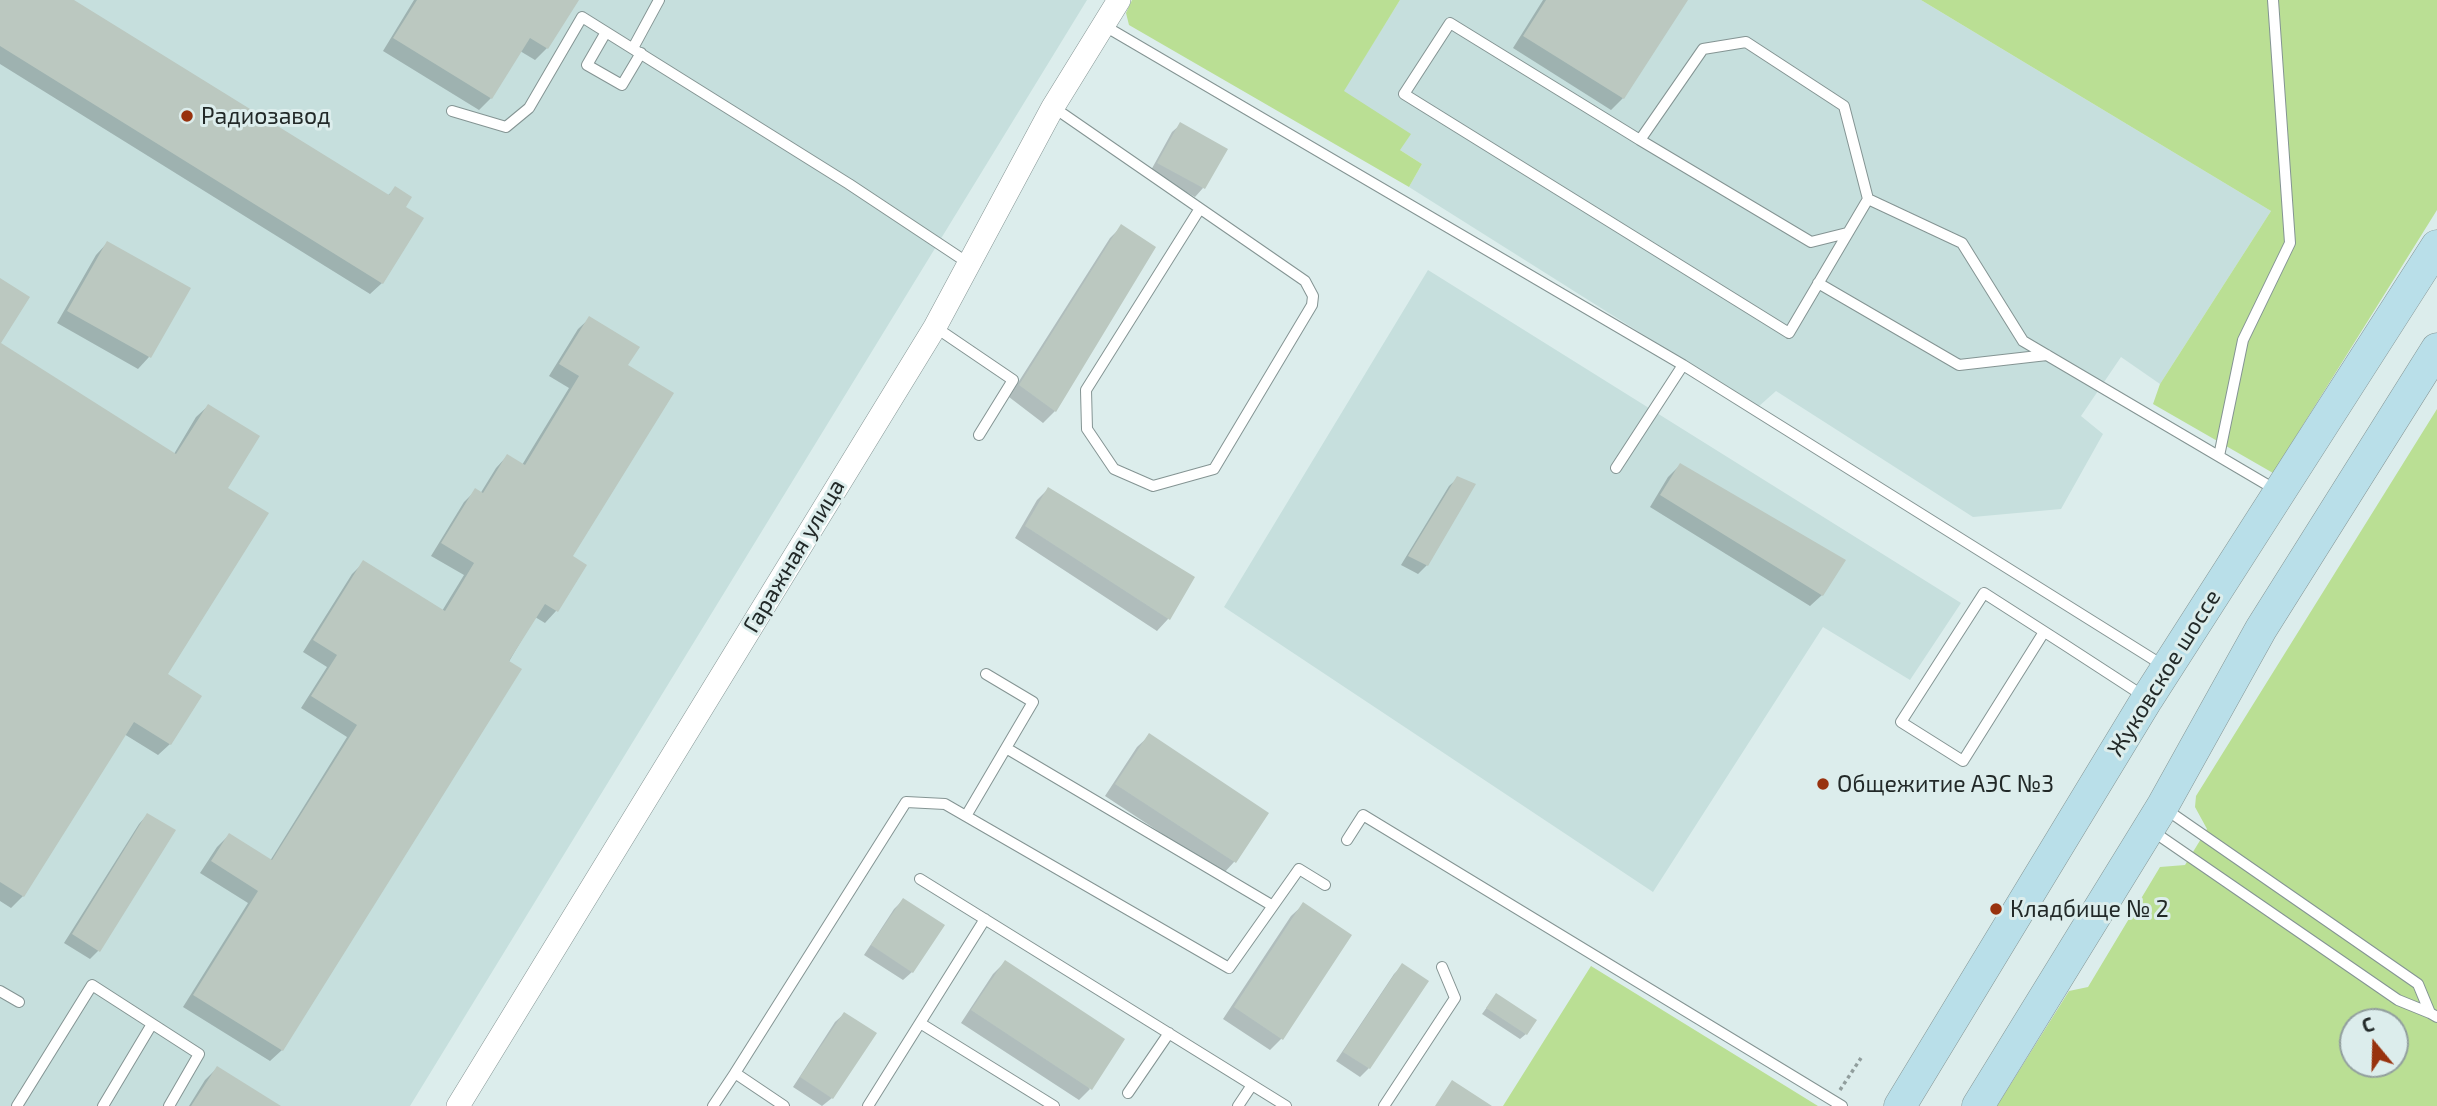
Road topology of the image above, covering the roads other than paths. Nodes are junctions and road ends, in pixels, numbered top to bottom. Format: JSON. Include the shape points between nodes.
{"nodes":[{"id":1,"x":659,"y":0,"type":"edge"},
{"id":2,"x":1119,"y":0,"type":"edge"},
{"id":3,"x":2273,"y":0,"type":"edge"},
{"id":4,"x":1103,"y":25,"type":"junction"},
{"id":5,"x":606,"y":32,"type":"junction"},
{"id":6,"x":637,"y":51,"type":"junction"},
{"id":7,"x":1053,"y":107,"type":"junction"},
{"id":8,"x":452,"y":111,"type":"dead end"},
{"id":9,"x":1640,"y":140,"type":"junction"},
{"id":10,"x":1868,"y":198,"type":"junction"},
{"id":11,"x":1199,"y":209,"type":"junction"},
{"id":12,"x":1847,"y":233,"type":"junction"},
{"id":13,"x":2437,"y":246,"type":"edge"},
{"id":14,"x":968,"y":263,"type":"junction"},
{"id":15,"x":1818,"y":283,"type":"junction"},
{"id":16,"x":935,"y":327,"type":"junction"},
{"id":17,"x":2437,"y":349,"type":"edge"},
{"id":18,"x":2047,"y":355,"type":"junction"},
{"id":19,"x":1683,"y":365,"type":"junction"},
{"id":20,"x":979,"y":435,"type":"dead end"},
{"id":21,"x":2219,"y":456,"type":"junction"},
{"id":22,"x":1616,"y":468,"type":"dead end"},
{"id":23,"x":2279,"y":492,"type":"junction"},
{"id":24,"x":2044,"y":632,"type":"dead end"},
{"id":25,"x":2167,"y":668,"type":"junction"},
{"id":26,"x":986,"y":674,"type":"dead end"},
{"id":27,"x":2147,"y":699,"type":"junction"},
{"id":28,"x":1006,"y":748,"type":"junction"},
{"id":29,"x":967,"y":816,"type":"junction"},
{"id":30,"x":2155,"y":818,"type":"junction"},
{"id":31,"x":1347,"y":840,"type":"dead end"},
{"id":32,"x":920,"y":879,"type":"dead end"},
{"id":33,"x":1325,"y":885,"type":"dead end"},
{"id":34,"x":1273,"y":906,"type":"junction"},
{"id":35,"x":985,"y":919,"type":"junction"},
{"id":36,"x":1441,"y":967,"type":"dead end"},
{"id":37,"x":0,"y":991,"type":"edge"},
{"id":38,"x":19,"y":1002,"type":"dead end"},
{"id":39,"x":2434,"y":1015,"type":"edge"},
{"id":40,"x":920,"y":1023,"type":"junction"},
{"id":41,"x":152,"y":1024,"type":"junction"},
{"id":42,"x":1169,"y":1033,"type":"junction"},
{"id":43,"x":735,"y":1073,"type":"junction"},
{"id":44,"x":1252,"y":1085,"type":"junction"},
{"id":45,"x":1128,"y":1094,"type":"dead end"},
{"id":46,"x":1838,"y":1103,"type":"edge"},
{"id":47,"x":1283,"y":1105,"type":"edge"},
{"id":48,"x":17,"y":1106,"type":"edge"},
{"id":49,"x":103,"y":1106,"type":"edge"},
{"id":50,"x":169,"y":1106,"type":"edge"},
{"id":51,"x":458,"y":1106,"type":"edge"},
{"id":52,"x":713,"y":1106,"type":"edge"},
{"id":53,"x":784,"y":1106,"type":"edge"},
{"id":54,"x":868,"y":1106,"type":"edge"},
{"id":55,"x":1054,"y":1106,"type":"edge"},
{"id":56,"x":1238,"y":1106,"type":"edge"},
{"id":57,"x":1384,"y":1106,"type":"edge"},
{"id":58,"x":1900,"y":1106,"type":"edge"},
{"id":59,"x":1978,"y":1106,"type":"edge"}],
"edges":[{"from":1,"to":6,"type":"lane"},
{"from":2,"to":4,"type":"street","name":"Гаражная улица"},
{"from":3,"to":21,"type":"lane","via":[[2290,243],[2243,340]]},
{"from":4,"to":7,"type":"street","name":"Гаражная улица"},
{"from":4,"to":19,"type":"lane"},
{"from":5,"to":6,"type":"lane"},
{"from":5,"to":6,"type":"lane","via":[[587,65],[622,86]]},
{"from":5,"to":8,"type":"lane","via":[[582,17],[529,108],[506,127]]},
{"from":6,"to":14,"type":"lane"},
{"from":7,"to":11,"type":"lane"},
{"from":7,"to":14,"type":"street","name":"Гаражная улица"},
{"from":9,"to":10,"type":"lane","via":[[1703,49],[1746,42],[1844,106]]},
{"from":9,"to":12,"type":"lane","via":[[1811,242]]},
{"from":9,"to":15,"type":"lane","via":[[1450,23],[1404,94],[1789,333]]},
{"from":10,"to":12,"type":"lane"},
{"from":10,"to":18,"type":"lane","via":[[1962,243],[2023,341]]},
{"from":11,"to":11,"type":"lane","via":[[1305,281],[1314,296],[1214,469],[1153,486],[1114,469],[1087,429],[1086,390]]},
{"from":12,"to":15,"type":"lane"},
{"from":13,"to":23,"type":"main road","name":"Жуковское шоссе"},
{"from":14,"to":16,"type":"street","name":"Гаражная улица"},
{"from":15,"to":18,"type":"lane","via":[[1959,365]]},
{"from":16,"to":20,"type":"lane","via":[[1013,380]]},
{"from":16,"to":51,"type":"street","name":"Гаражная улица"},
{"from":17,"to":30,"type":"main road","via":[[2261,629]]},
{"from":18,"to":21,"type":"lane"},
{"from":19,"to":22,"type":"lane"},
{"from":19,"to":25,"type":"lane"},
{"from":21,"to":23,"type":"lane"},
{"from":23,"to":25,"type":"main road","name":"Жуковское шоссе"},
{"from":24,"to":27,"type":"lane","via":[[1963,761],[1901,722],[1984,593],[2042,630]]},
{"from":25,"to":27,"type":"main road","name":"Жуковское шоссе"},
{"from":26,"to":28,"type":"lane","via":[[1034,702]]},
{"from":27,"to":58,"type":"main road","name":"Жуковское шоссе"},
{"from":28,"to":29,"type":"lane"},
{"from":28,"to":34,"type":"lane"},
{"from":29,"to":34,"type":"lane","via":[[1229,968]]},
{"from":29,"to":43,"type":"lane","via":[[945,804],[906,802]]},
{"from":30,"to":39,"type":"lane","via":[[2398,1000]]},
{"from":30,"to":39,"type":"lane","via":[[2418,984]]},
{"from":30,"to":59,"type":"main road"},
{"from":31,"to":46,"type":"lane","via":[[1363,815]]},
{"from":32,"to":35,"type":"lane"},
{"from":33,"to":34,"type":"lane","via":[[1299,869]]},
{"from":35,"to":40,"type":"lane"},
{"from":35,"to":42,"type":"lane"},
{"from":36,"to":57,"type":"lane","via":[[1455,998]]},
{"from":37,"to":38,"type":"lane"},
{"from":40,"to":54,"type":"lane"},
{"from":40,"to":55,"type":"lane"},
{"from":41,"to":48,"type":"lane","via":[[92,985]]},
{"from":41,"to":49,"type":"lane"},
{"from":41,"to":50,"type":"lane","via":[[199,1054]]},
{"from":42,"to":44,"type":"lane"},
{"from":42,"to":45,"type":"lane"},
{"from":43,"to":52,"type":"lane"},
{"from":43,"to":53,"type":"lane"},
{"from":44,"to":47,"type":"lane"},
{"from":44,"to":56,"type":"lane"}]}
